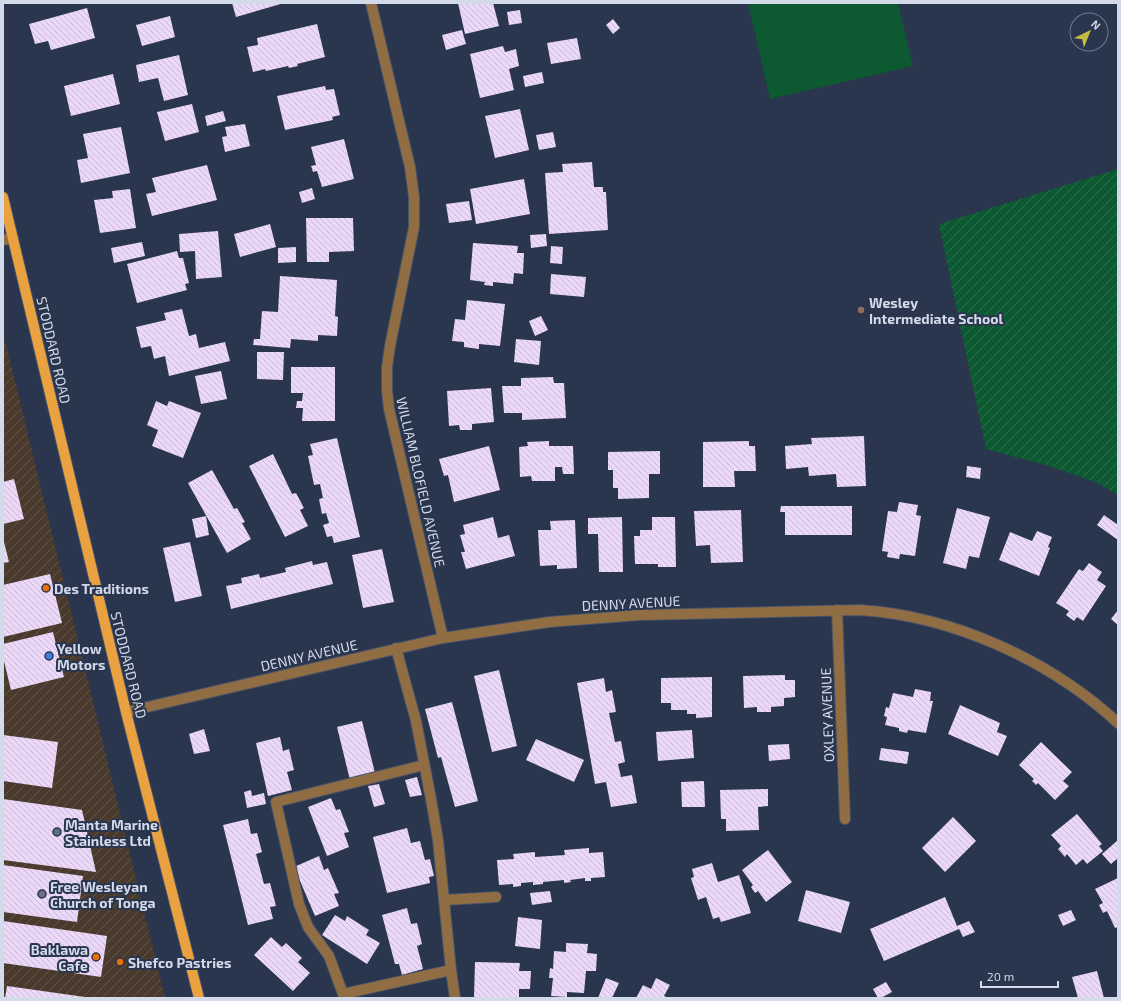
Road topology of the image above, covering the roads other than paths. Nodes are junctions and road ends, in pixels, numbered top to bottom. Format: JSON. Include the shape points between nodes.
{"nodes":[{"id":1,"x":371,"y":3,"type":"edge"},
{"id":2,"x":3,"y":197,"type":"edge"},
{"id":3,"x":8,"y":239,"type":"edge"},
{"id":4,"x":837,"y":610,"type":"junction"},
{"id":5,"x":443,"y":638,"type":"junction"},
{"id":6,"x":396,"y":648,"type":"junction"},
{"id":7,"x":126,"y":712,"type":"junction"},
{"id":8,"x":1118,"y":723,"type":"edge"},
{"id":9,"x":424,"y":765,"type":"junction"},
{"id":10,"x":845,"y":819,"type":"dead end"},
{"id":11,"x":496,"y":897,"type":"dead end"},
{"id":12,"x":444,"y":900,"type":"junction"},
{"id":13,"x":451,"y":970,"type":"junction"},
{"id":14,"x":199,"y":998,"type":"edge"},
{"id":15,"x":455,"y":998,"type":"edge"}],
"edges":[{"from":1,"to":5,"type":"street","name":"WILLIAM BLOFIELD AVENUE","via":[[410,167],[414,197],[414,227],[387,367],[389,410]]},
{"from":2,"to":3,"type":"main road","name":"STODDARD ROAD"},
{"from":3,"to":7,"type":"main road","name":"STODDARD ROAD"},
{"from":4,"to":5,"type":"street","name":"DENNY AVENUE","via":[[640,615],[549,622]]},
{"from":4,"to":8,"type":"street","name":"DENNY AVENUE","via":[[884,612],[913,617],[988,640],[1043,668],[1101,707]]},
{"from":4,"to":10,"type":"street","name":"OXLEY AVENUE"},
{"from":5,"to":6,"type":"street","name":"DENNY AVENUE"},
{"from":6,"to":7,"type":"street","name":"DENNY AVENUE"},
{"from":6,"to":9,"type":"street","via":[[416,721]]},
{"from":7,"to":14,"type":"main road","name":"STODDARD ROAD"},
{"from":9,"to":12,"type":"street","via":[[438,840]]},
{"from":9,"to":13,"type":"street","via":[[276,802],[299,904],[308,927],[329,956],[343,994]]},
{"from":11,"to":12,"type":"street"},
{"from":12,"to":13,"type":"street"},
{"from":13,"to":15,"type":"street"}]}
